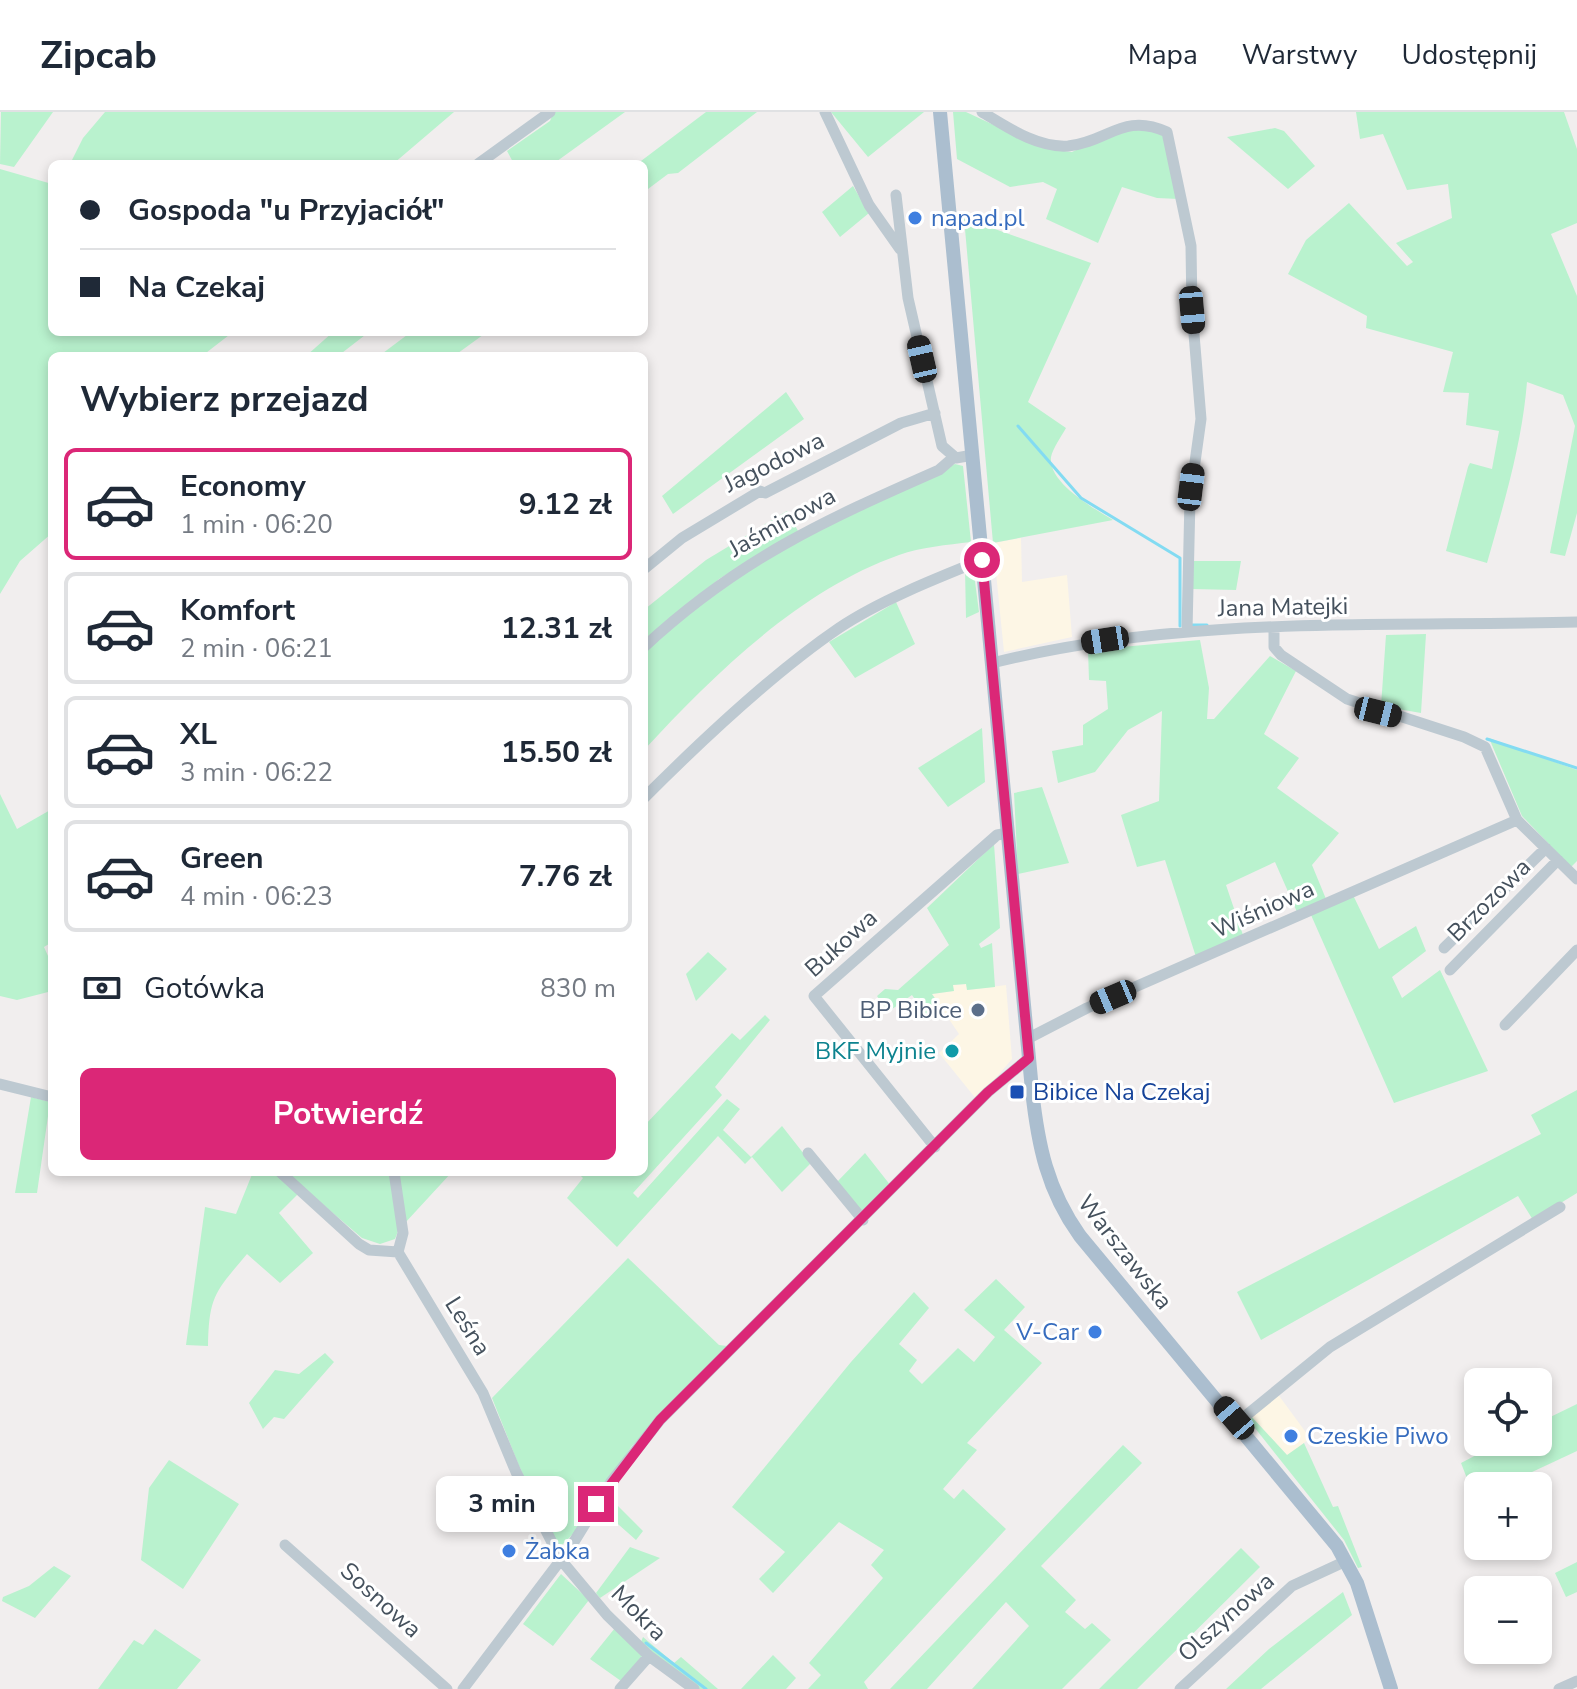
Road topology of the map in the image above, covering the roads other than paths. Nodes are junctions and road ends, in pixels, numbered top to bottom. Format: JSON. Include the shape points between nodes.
{"nodes":[{"id":1,"x":550,"y":112,"type":"edge"},
{"id":2,"x":825,"y":112,"type":"edge"},
{"id":3,"x":940,"y":112,"type":"edge"},
{"id":4,"x":982,"y":112,"type":"edge"},
{"id":5,"x":484,"y":160,"type":"edge"},
{"id":6,"x":896,"y":195,"type":"dead end"},
{"id":7,"x":903,"y":253,"type":"junction"},
{"id":8,"x":935,"y":413,"type":"junction"},
{"id":9,"x":973,"y":455,"type":"junction"},
{"id":10,"x":954,"y":457,"type":"junction"},
{"id":11,"x":982,"y":560,"type":"junction"},
{"id":12,"x":648,"y":566,"type":"edge"},
{"id":13,"x":1577,"y":622,"type":"edge"},
{"id":14,"x":1274,"y":629,"type":"junction"},
{"id":15,"x":1187,"y":631,"type":"junction"},
{"id":16,"x":648,"y":643,"type":"edge"},
{"id":17,"x":992,"y":663,"type":"junction"},
{"id":18,"x":648,"y":794,"type":"edge"},
{"id":19,"x":1517,"y":820,"type":"junction"},
{"id":20,"x":1008,"y":833,"type":"junction"},
{"id":21,"x":1546,"y":848,"type":"junction"},
{"id":22,"x":1558,"y":860,"type":"junction"},
{"id":23,"x":1577,"y":879,"type":"edge"},
{"id":24,"x":1444,"y":948,"type":"dead end"},
{"id":25,"x":1577,"y":950,"type":"edge"},
{"id":26,"x":1450,"y":970,"type":"dead end"},
{"id":27,"x":1505,"y":1025,"type":"dead end"},
{"id":28,"x":1027,"y":1039,"type":"junction"},
{"id":29,"x":1029,"y":1058,"type":"junction"},
{"id":30,"x":0,"y":1084,"type":"edge"},
{"id":31,"x":48,"y":1096,"type":"edge"},
{"id":32,"x":935,"y":1147,"type":"junction"},
{"id":33,"x":808,"y":1153,"type":"dead end"},
{"id":34,"x":284,"y":1176,"type":"edge"},
{"id":35,"x":395,"y":1176,"type":"edge"},
{"id":36,"x":1560,"y":1207,"type":"dead end"},
{"id":37,"x":863,"y":1220,"type":"junction"},
{"id":38,"x":398,"y":1252,"type":"junction"},
{"id":39,"x":1238,"y":1422,"type":"junction"},
{"id":40,"x":285,"y":1545,"type":"dead end"},
{"id":41,"x":561,"y":1560,"type":"junction"},
{"id":42,"x":1346,"y":1561,"type":"junction"},
{"id":43,"x":649,"y":1656,"type":"junction"},
{"id":44,"x":1577,"y":1681,"type":"edge"},
{"id":45,"x":447,"y":1689,"type":"edge"},
{"id":46,"x":463,"y":1689,"type":"edge"},
{"id":47,"x":620,"y":1689,"type":"edge"},
{"id":48,"x":694,"y":1689,"type":"edge"},
{"id":49,"x":1180,"y":1689,"type":"edge"},
{"id":50,"x":1391,"y":1689,"type":"edge"},
{"id":51,"x":1559,"y":1689,"type":"edge"}],
"edges":[{"from":1,"to":5,"type":"street"},
{"from":2,"to":7,"type":"street","via":[[869,205]]},
{"from":3,"to":9,"type":"main road","name":"Warszawska"},
{"from":4,"to":15,"type":"street","via":[[1039,142],[1058,145],[1088,141],[1133,122],[1148,122],[1167,132],[1191,246],[1201,419],[1190,498]]},
{"from":6,"to":7,"type":"street"},
{"from":7,"to":8,"type":"street"},
{"from":8,"to":10,"type":"street","via":[[942,446]]},
{"from":8,"to":12,"type":"street","name":"Jagodowa","via":[[901,423],[760,491],[682,538]]},
{"from":9,"to":10,"type":"street"},
{"from":9,"to":11,"type":"main road","name":"Warszawska"},
{"from":10,"to":16,"type":"street","name":"Jaśminowa","via":[[939,470],[761,555],[705,593]]},
{"from":11,"to":17,"type":"main road","name":"Warszawska"},
{"from":11,"to":18,"type":"street","via":[[839,628],[741,708]]},
{"from":13,"to":14,"type":"street","name":"Jana Matejki"},
{"from":14,"to":15,"type":"street","name":"Jana Matejki"},
{"from":14,"to":19,"type":"street","via":[[1274,647],[1281,655],[1347,699],[1485,747]]},
{"from":15,"to":17,"type":"street","name":"Jana Matejki","via":[[1116,638]]},
{"from":17,"to":20,"type":"main road","name":"Warszawska"},
{"from":19,"to":21,"type":"street"},
{"from":19,"to":28,"type":"street","name":"Wiśniowa"},
{"from":20,"to":28,"type":"main road","name":"Warszawska"},
{"from":20,"to":32,"type":"street","name":"Bukowa","via":[[997,835],[814,996]]},
{"from":21,"to":22,"type":"street"},
{"from":21,"to":24,"type":"street","name":"Brzozowa"},
{"from":22,"to":23,"type":"street"},
{"from":22,"to":26,"type":"street","name":"Brzozowa"},
{"from":25,"to":27,"type":"street"},
{"from":28,"to":29,"type":"main road","name":"Warszawska"},
{"from":29,"to":32,"type":"street"},
{"from":29,"to":39,"type":"main road","name":"Warszawska","via":[[1041,1157],[1064,1214]]},
{"from":30,"to":31,"type":"street"},
{"from":32,"to":37,"type":"street"},
{"from":33,"to":37,"type":"street"},
{"from":34,"to":38,"type":"street","via":[[359,1244]]},
{"from":35,"to":38,"type":"street","via":[[403,1233]]},
{"from":36,"to":39,"type":"street","via":[[1330,1347]]},
{"from":37,"to":41,"type":"street","via":[[660,1420],[611,1482]]},
{"from":38,"to":41,"type":"street","name":"Leśna","via":[[464,1358]]},
{"from":39,"to":42,"type":"main road","name":"Warszawska"},
{"from":40,"to":45,"type":"street","name":"Sosnowa"},
{"from":41,"to":43,"type":"street","name":"Mokra"},
{"from":41,"to":46,"type":"street"},
{"from":42,"to":49,"type":"street","name":"Olszynowa","via":[[1292,1586]]},
{"from":42,"to":50,"type":"main road","name":"Warszawska","via":[[1370,1617]]},
{"from":43,"to":47,"type":"street"},
{"from":43,"to":48,"type":"street","name":"Mokra"},
{"from":44,"to":51,"type":"street"}]}
